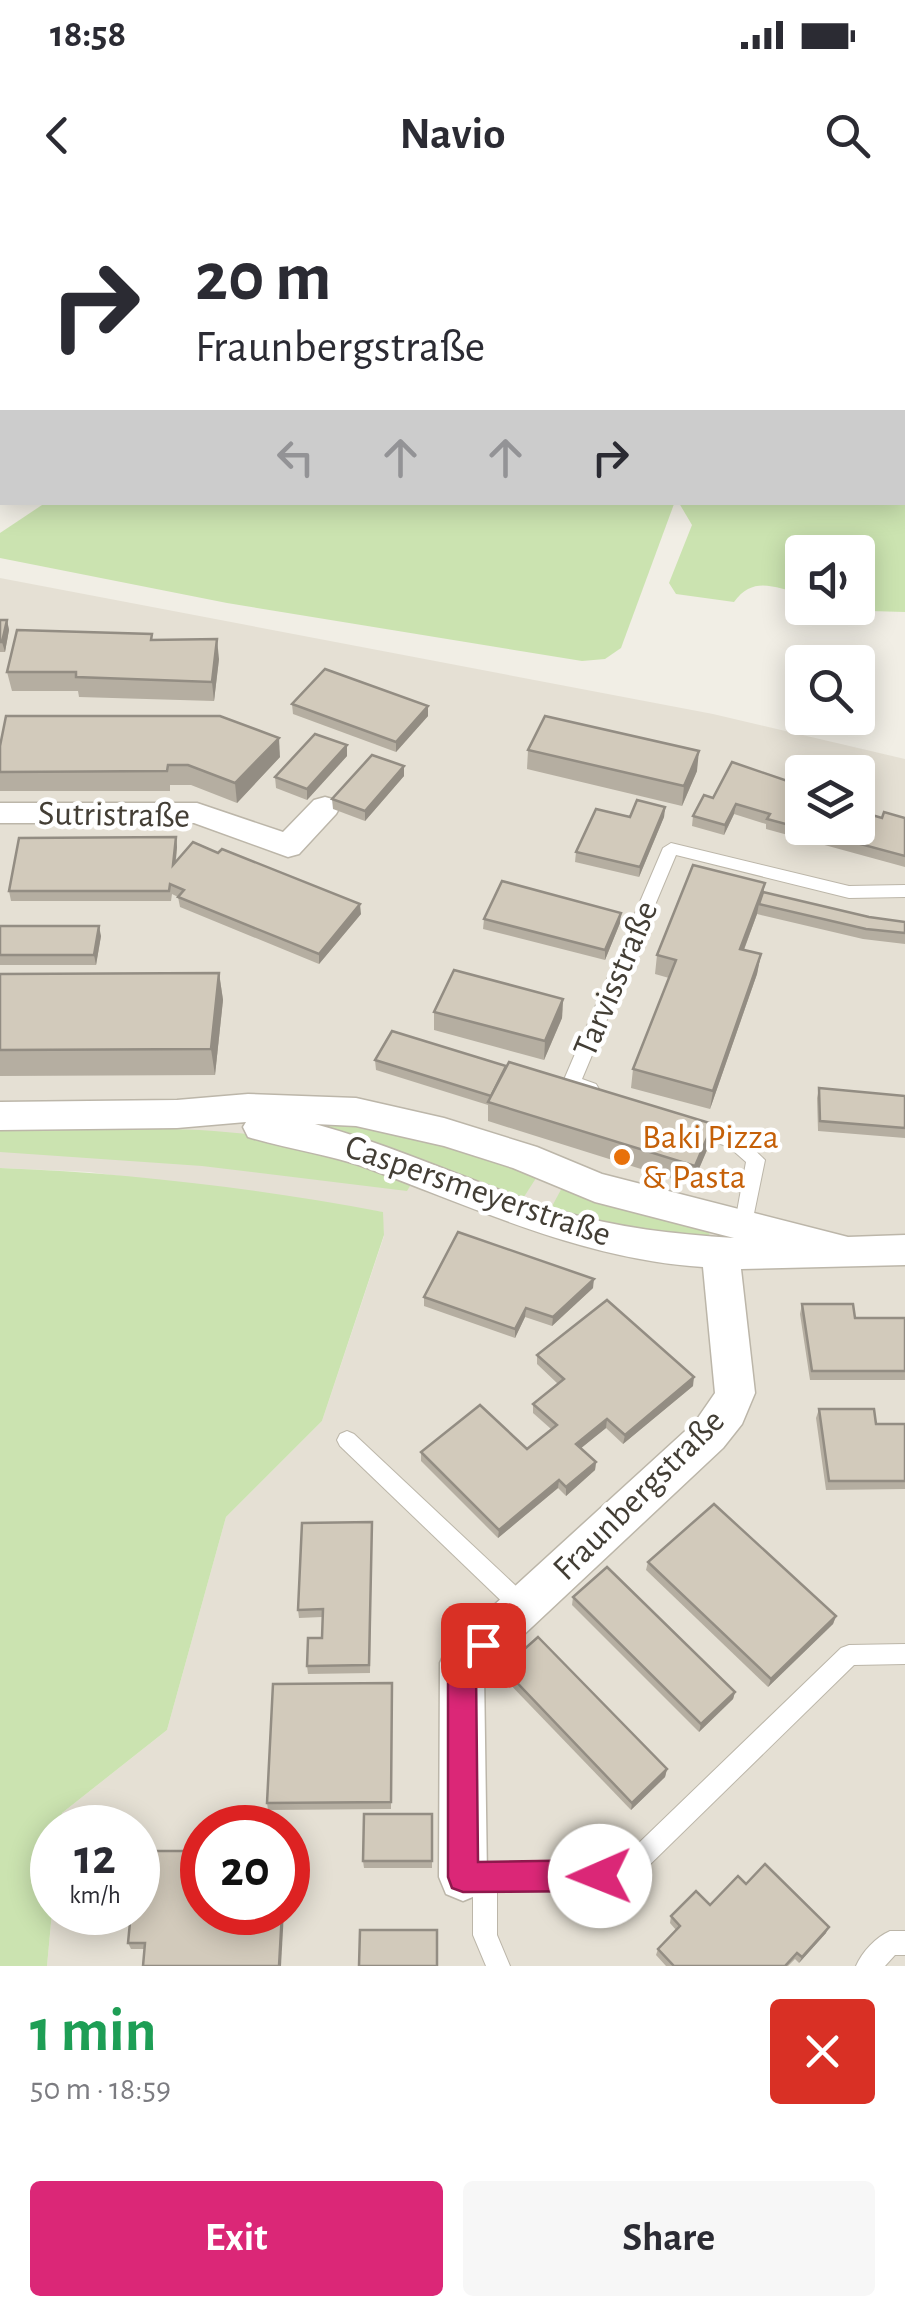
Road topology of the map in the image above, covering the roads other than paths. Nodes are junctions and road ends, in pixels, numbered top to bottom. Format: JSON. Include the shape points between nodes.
{"nodes":[{"id":1,"x":325,"y":807,"type":"dead end"},
{"id":2,"x":0,"y":812,"type":"edge"},
{"id":3,"x":905,"y":891,"type":"edge"},
{"id":4,"x":608,"y":1096,"type":"edge"},
{"id":5,"x":176,"y":1114,"type":"junction"},
{"id":6,"x":0,"y":1116,"type":"edge"},
{"id":7,"x":680,"y":1122,"type":"edge"},
{"id":8,"x":732,"y":1240,"type":"junction"},
{"id":9,"x":905,"y":1250,"type":"edge"},
{"id":10,"x":348,"y":1440,"type":"dead end"},
{"id":11,"x":524,"y":1609,"type":"junction"},
{"id":12,"x":905,"y":1654,"type":"edge"},
{"id":13,"x":474,"y":1877,"type":"junction"},
{"id":14,"x":905,"y":1943,"type":"edge"},
{"id":15,"x":498,"y":1966,"type":"edge"},
{"id":16,"x":868,"y":1966,"type":"edge"}],
"edges":[{"from":1,"to":2,"type":"street","name":"Sutristraße","via":[[288,846],[197,813]]},
{"from":3,"to":4,"type":"lane","name":"Tarvisstraße","via":[[849,892],[671,848],[572,1082]]},
{"from":5,"to":6,"type":"street","name":"Caspersmeyerstraße"},
{"from":5,"to":8,"type":"street","name":"Caspersmeyerstraße","via":[[323,1138],[473,1197],[614,1241]]},
{"from":5,"to":8,"type":"street","name":"Caspersmeyerstraße","via":[[282,1109],[401,1121],[524,1157]]},
{"from":7,"to":8,"type":"lane","via":[[734,1142],[756,1160]]},
{"from":8,"to":9,"type":"street","name":"Caspersmeyerstraße"},
{"from":8,"to":11,"type":"street","name":"Fraunbergstraße","via":[[735,1393],[728,1412]]},
{"from":10,"to":11,"type":"lane","name":"Fraunbergstraße"},
{"from":11,"to":13,"type":"street","name":"Fraunbergstraße","via":[[462,1663]]},
{"from":12,"to":13,"type":"lane","via":[[849,1655],[623,1875]]},
{"from":13,"to":15,"type":"lane"},
{"from":14,"to":16,"type":"lane","via":[[890,1943]]}]}
